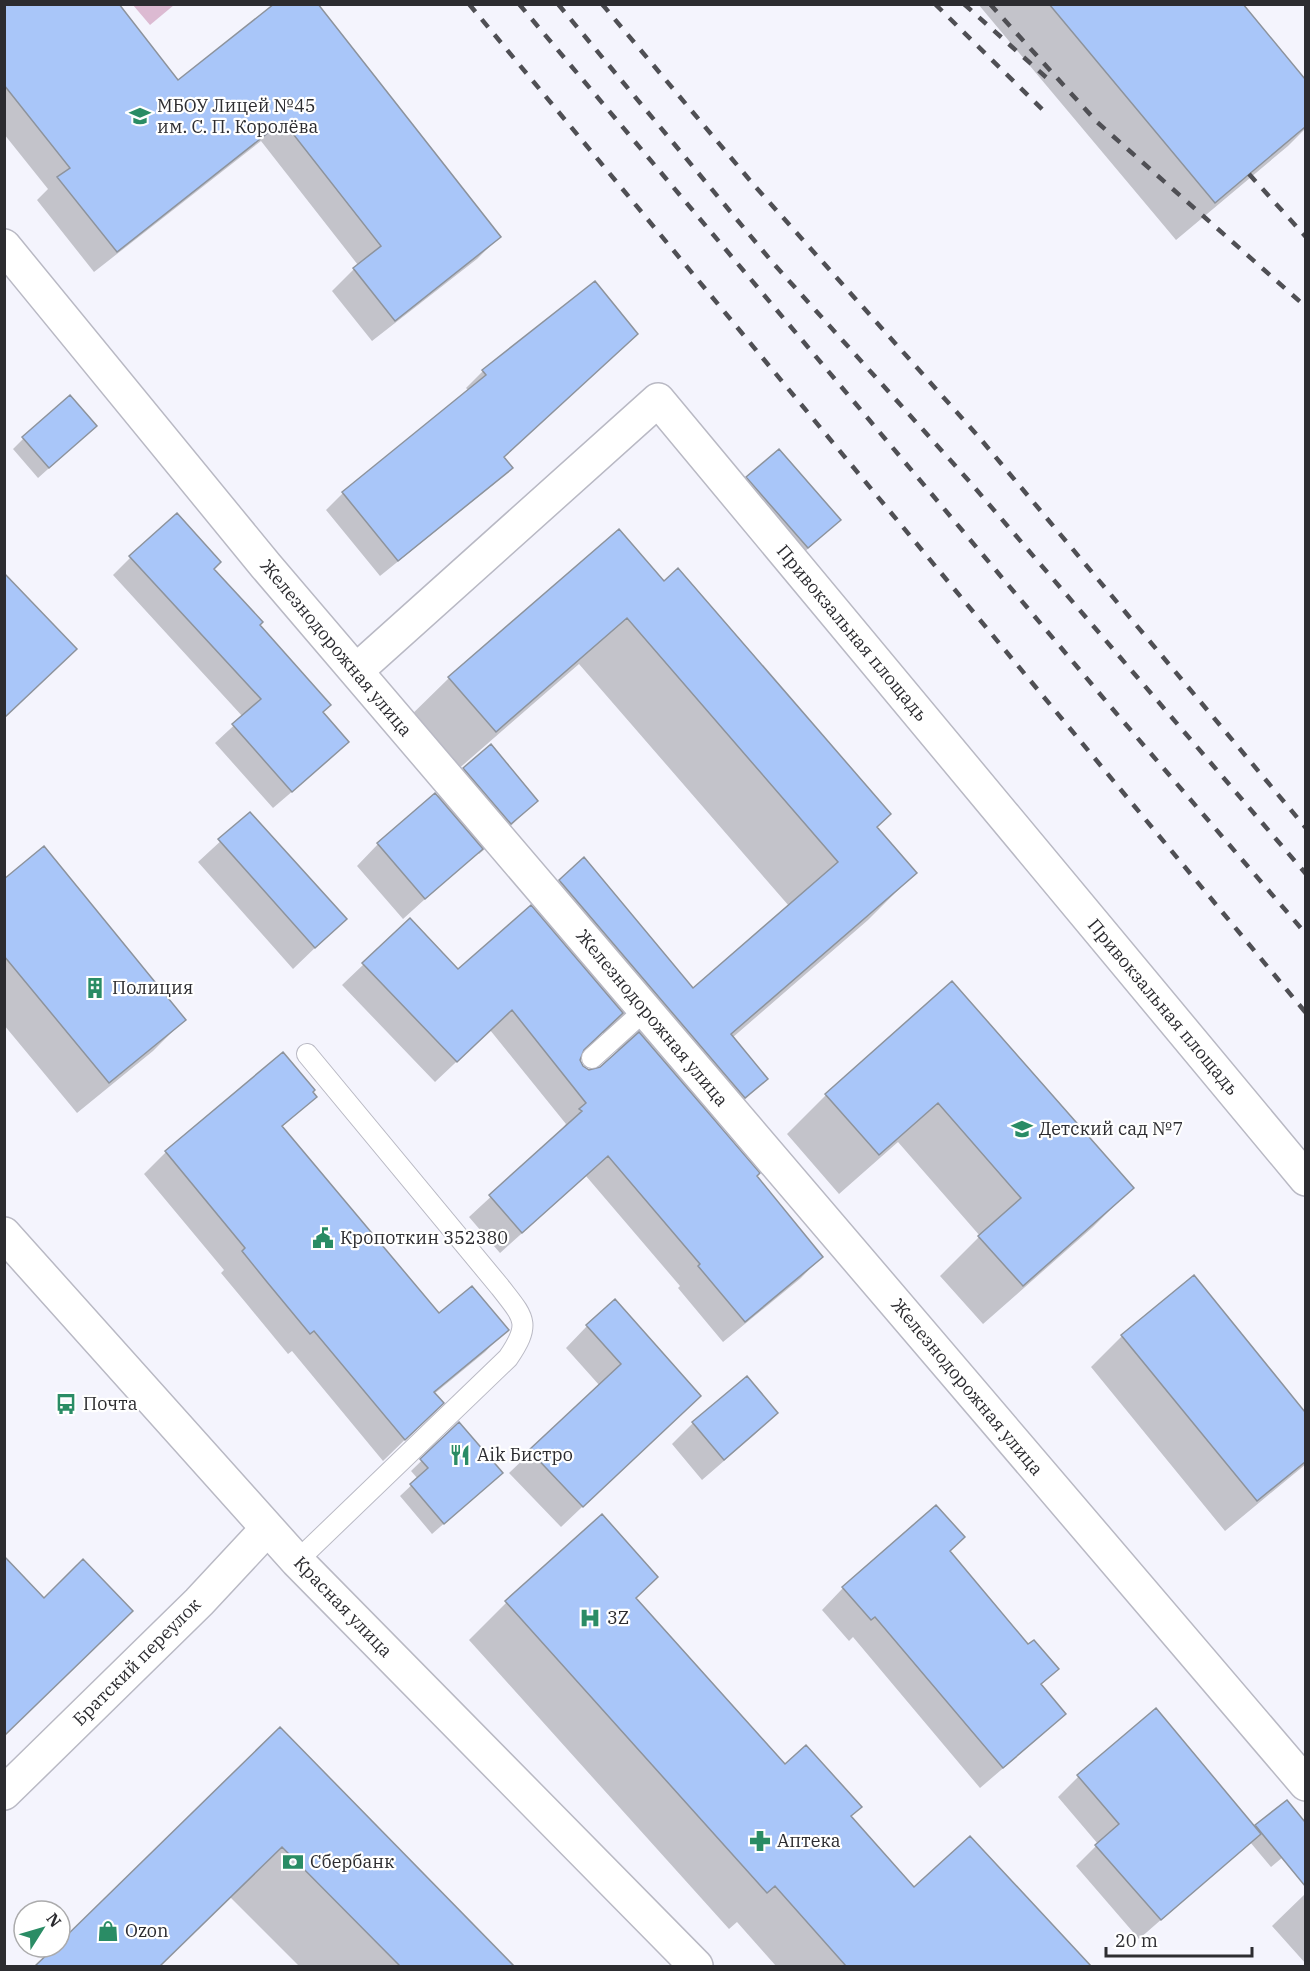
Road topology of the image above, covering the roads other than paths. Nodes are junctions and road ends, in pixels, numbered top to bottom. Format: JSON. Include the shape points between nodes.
{"nodes":[{"id":1,"x":4,"y":246,"type":"edge"},
{"id":2,"x":356,"y":671,"type":"junction"},
{"id":3,"x":645,"y":1010,"type":"junction"},
{"id":4,"x":307,"y":1054,"type":"dead end"},
{"id":5,"x":592,"y":1058,"type":"dead end"},
{"id":6,"x":1305,"y":1179,"type":"edge"},
{"id":7,"x":4,"y":1234,"type":"edge"},
{"id":8,"x":267,"y":1529,"type":"junction"},
{"id":9,"x":297,"y":1561,"type":"junction"},
{"id":10,"x":1305,"y":1784,"type":"edge"},
{"id":11,"x":4,"y":1793,"type":"edge"},
{"id":12,"x":696,"y":1966,"type":"edge"}],
"edges":[{"from":1,"to":2,"type":"street","name":"Железнодорожная улица"},
{"from":2,"to":3,"type":"street","name":"Железнодорожная улица"},
{"from":2,"to":6,"type":"street","name":"Привокзальная площадь","via":[[658,400]]},
{"from":3,"to":5,"type":"lane"},
{"from":3,"to":10,"type":"street","name":"Железнодорожная улица"},
{"from":4,"to":9,"type":"lane","via":[[500,1287],[522,1316],[524,1332],[508,1358]]},
{"from":7,"to":8,"type":"street","name":"Красная улица"},
{"from":8,"to":9,"type":"street","name":"Красная улица"},
{"from":8,"to":11,"type":"street","name":"Братский переулок","via":[[199,1602]]},
{"from":9,"to":12,"type":"street","name":"Красная улица"}]}
